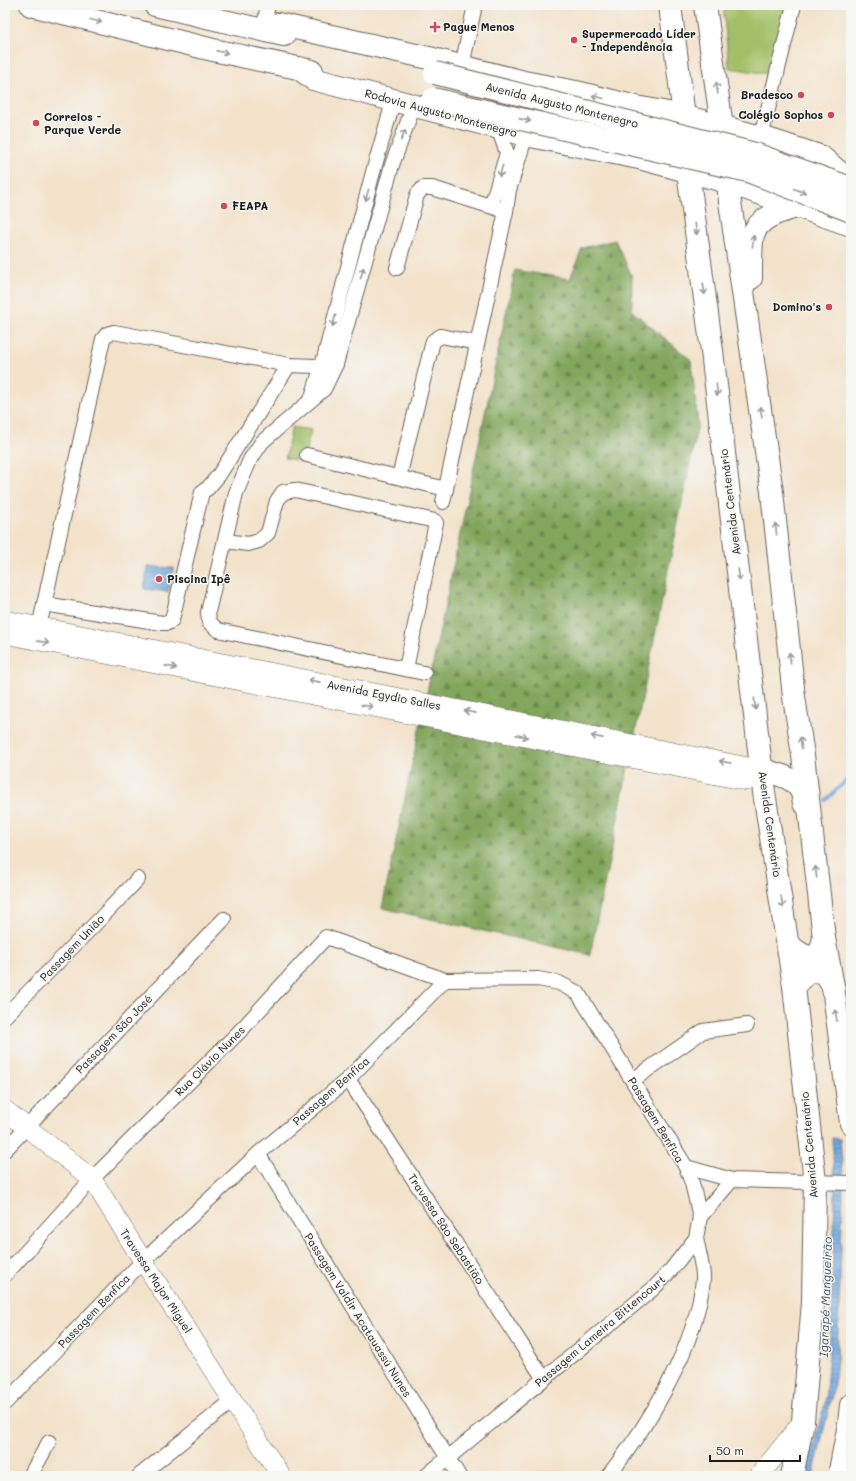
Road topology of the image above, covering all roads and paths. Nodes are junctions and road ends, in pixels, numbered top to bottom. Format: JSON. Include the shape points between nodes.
{"nodes":[{"id":1,"x":31,"y":5,"type":"edge"},
{"id":2,"x":156,"y":5,"type":"edge"},
{"id":3,"x":268,"y":5,"type":"edge"},
{"id":4,"x":475,"y":5,"type":"edge"},
{"id":5,"x":670,"y":5,"type":"edge"},
{"id":6,"x":705,"y":5,"type":"edge"},
{"id":7,"x":794,"y":5,"type":"edge"},
{"id":8,"x":267,"y":31,"type":"junction"},
{"id":9,"x":462,"y":66,"type":"junction"},
{"id":10,"x":299,"y":68,"type":"junction"},
{"id":11,"x":414,"y":101,"type":"junction"},
{"id":12,"x":636,"y":107,"type":"junction"},
{"id":13,"x":684,"y":116,"type":"junction"},
{"id":14,"x":722,"y":127,"type":"junction"},
{"id":15,"x":761,"y":137,"type":"junction"},
{"id":16,"x":518,"y":148,"type":"junction"},
{"id":17,"x":639,"y":158,"type":"junction"},
{"id":18,"x":660,"y":164,"type":"junction"},
{"id":19,"x":688,"y":172,"type":"junction"},
{"id":20,"x":847,"y":178,"type":"edge"},
{"id":21,"x":727,"y":182,"type":"junction"},
{"id":22,"x":792,"y":204,"type":"junction"},
{"id":23,"x":491,"y":206,"type":"junction"},
{"id":24,"x":693,"y":209,"type":"junction"},
{"id":25,"x":506,"y":211,"type":"junction"},
{"id":26,"x":851,"y":211,"type":"edge"},
{"id":27,"x":851,"y":225,"type":"edge"},
{"id":28,"x":397,"y":268,"type":"dead end"},
{"id":29,"x":746,"y":307,"type":"junction"},
{"id":30,"x":477,"y":343,"type":"junction"},
{"id":31,"x":336,"y":364,"type":"junction"},
{"id":32,"x":290,"y":365,"type":"junction"},
{"id":33,"x":322,"y":366,"type":"junction"},
{"id":34,"x":311,"y":400,"type":"junction"},
{"id":35,"x":307,"y":455,"type":"dead end"},
{"id":36,"x":399,"y":477,"type":"junction"},
{"id":37,"x":226,"y":540,"type":"junction"},
{"id":38,"x":5,"y":620,"type":"edge"},
{"id":39,"x":5,"y":634,"type":"edge"},
{"id":40,"x":406,"y":669,"type":"junction"},
{"id":41,"x":424,"y":673,"type":"dead end"},
{"id":42,"x":758,"y":781,"type":"junction"},
{"id":43,"x":811,"y":836,"type":"junction"},
{"id":44,"x":138,"y":879,"type":"dead end"},
{"id":45,"x":224,"y":918,"type":"dead end"},
{"id":46,"x":824,"y":938,"type":"junction"},
{"id":47,"x":788,"y":944,"type":"junction"},
{"id":48,"x":445,"y":980,"type":"junction"},
{"id":49,"x":794,"y":986,"type":"junction"},
{"id":50,"x":832,"y":986,"type":"junction"},
{"id":51,"x":5,"y":1016,"type":"edge"},
{"id":52,"x":747,"y":1025,"type":"dead end"},
{"id":53,"x":348,"y":1079,"type":"junction"},
{"id":54,"x":632,"y":1080,"type":"junction"},
{"id":55,"x":5,"y":1110,"type":"edge"},
{"id":56,"x":851,"y":1123,"type":"edge"},
{"id":57,"x":26,"y":1126,"type":"junction"},
{"id":58,"x":5,"y":1150,"type":"edge"},
{"id":59,"x":258,"y":1154,"type":"junction"},
{"id":60,"x":686,"y":1167,"type":"junction"},
{"id":61,"x":92,"y":1179,"type":"junction"},
{"id":62,"x":732,"y":1180,"type":"junction"},
{"id":63,"x":819,"y":1182,"type":"junction"},
{"id":64,"x":851,"y":1183,"type":"edge"},
{"id":65,"x":700,"y":1217,"type":"junction"},
{"id":66,"x":696,"y":1238,"type":"junction"},
{"id":67,"x":143,"y":1261,"type":"junction"},
{"id":68,"x":5,"y":1275,"type":"edge"},
{"id":69,"x":544,"y":1379,"type":"junction"},
{"id":70,"x":232,"y":1401,"type":"junction"},
{"id":71,"x":5,"y":1403,"type":"edge"},
{"id":72,"x":851,"y":1405,"type":"edge"},
{"id":73,"x":803,"y":1421,"type":"junction"},
{"id":74,"x":49,"y":1442,"type":"dead end"},
{"id":75,"x":448,"y":1458,"type":"junction"},
{"id":76,"x":30,"y":1476,"type":"edge"},
{"id":77,"x":139,"y":1476,"type":"edge"},
{"id":78,"x":281,"y":1476,"type":"edge"},
{"id":79,"x":426,"y":1476,"type":"edge"},
{"id":80,"x":459,"y":1476,"type":"edge"},
{"id":81,"x":608,"y":1476,"type":"edge"},
{"id":82,"x":759,"y":1476,"type":"edge"},
{"id":83,"x":792,"y":1476,"type":"edge"},
{"id":84,"x":839,"y":1476,"type":"edge"}],
"edges":[{"from":1,"to":10,"type":"main road","name":"Rodovia Augusto Montenegro","one_way":true},
{"from":2,"to":8,"type":"main road"},
{"from":3,"to":8,"type":"street"},
{"from":4,"to":9,"type":"street"},
{"from":5,"to":13,"type":"main road","name":"Avenida Centenário"},
{"from":14,"to":6,"type":"main road","one_way":true},
{"from":7,"to":15,"type":"street"},
{"from":8,"to":9,"type":"main road","via":[[278,24]]},
{"from":8,"to":20,"type":"main road","name":"Avenida Augusto Montenegro","bridge":true},
{"from":12,"to":9,"type":"main road","one_way":true},
{"from":10,"to":11,"type":"main road","name":"Avenida Augusto Montenegro"},
{"from":10,"to":11,"type":"main road","name":"Rodovia Augusto Montenegro","via":[[313,79]]},
{"from":11,"to":16,"type":"main road","name":"Rodovia Augusto Montenegro","via":[[498,128]]},
{"from":11,"to":26,"type":"main road","name":"Avenida Augusto Montenegro","one_way":true,"bridge":true,"via":[[748,171]]},
{"from":31,"to":11,"type":"street","one_way":true,"via":[[392,165]]},
{"from":11,"to":33,"type":"street","one_way":true,"via":[[371,180]]},
{"from":12,"to":13,"type":"main road"},
{"from":12,"to":17,"type":"main road","via":[[661,120],[668,135],[665,151],[659,157]]},
{"from":13,"to":14,"type":"main road"},
{"from":13,"to":19,"type":"main road","name":"Avenida Centenário"},
{"from":14,"to":15,"type":"main road"},
{"from":14,"to":21,"type":"main road"},
{"from":15,"to":20,"type":"main road","via":[[819,156]]},
{"from":16,"to":17,"type":"main road","name":"Rodovia Augusto Montenegro"},
{"from":16,"to":23,"type":"street","one_way":true},
{"from":16,"to":25,"type":"street"},
{"from":17,"to":18,"type":"main road","name":"Rodovia Augusto Montenegro"},
{"from":18,"to":19,"type":"main road","name":"Rodovia Augusto Montenegro"},
{"from":18,"to":24,"type":"main road"},
{"from":19,"to":21,"type":"main road","name":"Rodovia Augusto Montenegro"},
{"from":19,"to":24,"type":"main road","name":"Avenida Centenário"},
{"from":20,"to":22,"type":"main road","via":[[755,142],[740,150],[736,167],[739,173],[746,180]]},
{"from":21,"to":22,"type":"main road","name":"Rodovia Augusto Montenegro"},
{"from":21,"to":29,"type":"main road"},
{"from":22,"to":27,"type":"main road","name":"Rodovia Augusto Montenegro"},
{"from":29,"to":22,"type":"main road","one_way":true,"via":[[751,281],[753,235],[766,219]]},
{"from":23,"to":25,"type":"street"},
{"from":23,"to":28,"type":"street","via":[[432,188],[423,188],[417,195]]},
{"from":24,"to":42,"type":"main road","name":"Avenida Centenário","one_way":true,"via":[[712,351]]},
{"from":25,"to":30,"type":"street"},
{"from":43,"to":29,"type":"main road","one_way":true,"via":[[772,492]]},
{"from":30,"to":36,"type":"street","via":[[441,336],[434,341]]},
{"from":30,"to":36,"type":"street","via":[[445,495]]},
{"from":31,"to":33,"type":"street"},
{"from":31,"to":34,"type":"street","via":[[324,389]]},
{"from":32,"to":32,"type":"street","via":[[114,332],[107,334],[42,611],[162,623],[172,620],[202,492],[219,475]]},
{"from":32,"to":33,"type":"street"},
{"from":33,"to":34,"type":"street"},
{"from":34,"to":37,"type":"street","via":[[262,442],[250,460],[236,493]]},
{"from":35,"to":36,"type":"street"},
{"from":37,"to":40,"type":"street","via":[[208,612],[209,622],[218,630]]},
{"from":37,"to":40,"type":"street","via":[[248,544],[259,541],[268,533],[277,501],[283,492],[295,490],[435,521]]},
{"from":42,"to":38,"type":"street","name":"Avenida Egydio Salles","one_way":true},
{"from":39,"to":42,"type":"street","name":"Avenida Egydio Salles","one_way":true},
{"from":40,"to":41,"type":"street"},
{"from":42,"to":43,"type":"main road","via":[[790,779],[796,783],[801,791]]},
{"from":42,"to":47,"type":"main road","name":"Avenida Centenário","one_way":true},
{"from":46,"to":43,"type":"main road","one_way":true},
{"from":44,"to":51,"type":"street","name":"Passagem União"},
{"from":45,"to":57,"type":"street","name":"Passagem São José"},
{"from":46,"to":47,"type":"main road","via":[[820,951],[814,955],[798,954]]},
{"from":46,"to":50,"type":"main road"},
{"from":47,"to":49,"type":"main road","name":"Avenida Centenário"},
{"from":48,"to":53,"type":"street","name":"Passagem Benfica"},
{"from":48,"to":54,"type":"street","name":"Passagem Benfica","via":[[538,979],[559,983],[578,994]]},
{"from":48,"to":61,"type":"street","name":"Rua Olávio Nunes","via":[[326,937],[243,1028]]},
{"from":49,"to":50,"type":"main road","via":[[802,977],[817,971],[825,974]]},
{"from":49,"to":63,"type":"main road","name":"Avenida Centenário"},
{"from":56,"to":50,"type":"main road","one_way":true},
{"from":52,"to":54,"type":"street","via":[[703,1031]]},
{"from":53,"to":59,"type":"street","name":"Passagem Benfica"},
{"from":53,"to":69,"type":"street","name":"Travessa São Sebastião"},
{"from":54,"to":60,"type":"street","name":"Passagem Benfica"},
{"from":55,"to":57,"type":"street","name":"Travessa Major Miguel"},
{"from":57,"to":58,"type":"street","name":"Passagem São José"},
{"from":57,"to":61,"type":"street","name":"Travessa Major Miguel"},
{"from":59,"to":67,"type":"street","name":"Passagem Benfica"},
{"from":59,"to":75,"type":"street","name":"Passagem Valdir Acatauassú Nunes"},
{"from":60,"to":62,"type":"street","name":"Passagem Benfica"},
{"from":60,"to":65,"type":"street","name":"Passagem Benfica"},
{"from":61,"to":67,"type":"street","name":"Travessa Major Miguel"},
{"from":61,"to":68,"type":"street","name":"Rua Olávio Nunes"},
{"from":62,"to":63,"type":"street"},
{"from":62,"to":65,"type":"street"},
{"from":63,"to":64,"type":"street"},
{"from":63,"to":73,"type":"main road","name":"Avenida Centenário","via":[[813,1302]]},
{"from":65,"to":66,"type":"street","name":"Passagem Lameira Bittencourt"},
{"from":66,"to":69,"type":"street","name":"Passagem Lameira Bittencourt","via":[[654,1288]]},
{"from":66,"to":81,"type":"street","via":[[704,1278],[691,1332],[673,1375],[651,1414]]},
{"from":67,"to":70,"type":"street","name":"Travessa Major Miguel"},
{"from":67,"to":71,"type":"street","name":"Passagem Benfica"},
{"from":69,"to":75,"type":"street","name":"Passagem Lameira Bittencourt"},
{"from":70,"to":77,"type":"street"},
{"from":70,"to":78,"type":"street","name":"Travessa Major Miguel"},
{"from":72,"to":84,"type":"main road"},
{"from":73,"to":82,"type":"street"},
{"from":73,"to":83,"type":"main road","name":"Avenida Centenário"},
{"from":74,"to":76,"type":"street"},
{"from":75,"to":79,"type":"street","name":"Passagem Lameira Bittencourt"},
{"from":75,"to":80,"type":"street","name":"Passagem Valdir Acatauassú Nunes"}]}
